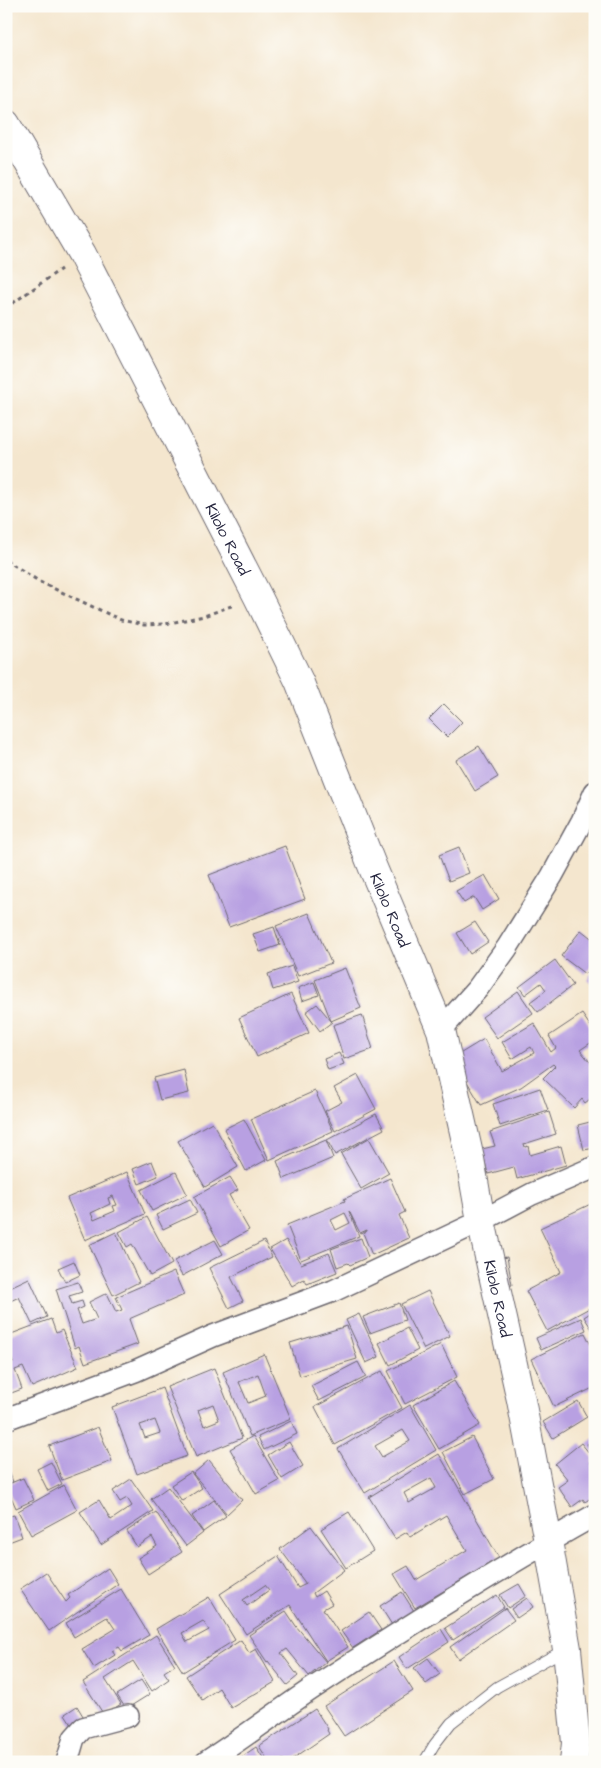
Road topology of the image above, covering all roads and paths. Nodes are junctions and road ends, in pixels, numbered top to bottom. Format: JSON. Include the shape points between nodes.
{"nodes":[{"id":1,"x":6,"y":124,"type":"edge"},
{"id":2,"x":82,"y":254,"type":"junction"},
{"id":3,"x":6,"y":308,"type":"edge"},
{"id":4,"x":6,"y":560,"type":"edge"},
{"id":5,"x":258,"y":597,"type":"junction"},
{"id":6,"x":595,"y":792,"type":"edge"},
{"id":7,"x":440,"y":1030,"type":"junction"},
{"id":8,"x":595,"y":1167,"type":"edge"},
{"id":9,"x":481,"y":1221,"type":"junction"},
{"id":10,"x":6,"y":1418,"type":"edge"},
{"id":11,"x":595,"y":1515,"type":"edge"},
{"id":12,"x":548,"y":1541,"type":"junction"},
{"id":13,"x":567,"y":1649,"type":"junction"},
{"id":14,"x":128,"y":1716,"type":"dead end"},
{"id":15,"x":68,"y":1762,"type":"edge"},
{"id":16,"x":206,"y":1762,"type":"edge"},
{"id":17,"x":424,"y":1762,"type":"edge"},
{"id":18,"x":574,"y":1762,"type":"edge"}],
"edges":[{"from":1,"to":2,"type":"main road","name":"Kilolo Road"},
{"from":2,"to":3,"type":"path"},
{"from":2,"to":5,"type":"main road","name":"Kilolo Road"},
{"from":4,"to":5,"type":"path","via":[[40,582],[120,620],[144,625],[204,616]]},
{"from":5,"to":7,"type":"main road","name":"Kilolo Road","via":[[299,681]]},
{"from":6,"to":7,"type":"street","via":[[552,876],[507,948],[478,988]]},
{"from":7,"to":9,"type":"main road","name":"Kilolo Road"},
{"from":8,"to":9,"type":"street","via":[[532,1194]]},
{"from":9,"to":10,"type":"street","via":[[333,1291],[213,1336],[135,1371]]},
{"from":9,"to":12,"type":"main road","name":"Kilolo Road"},
{"from":11,"to":12,"type":"street"},
{"from":12,"to":13,"type":"main road","name":"Kilolo Road"},
{"from":12,"to":16,"type":"street","via":[[401,1631]]},
{"from":13,"to":17,"type":"lane","via":[[489,1693],[451,1724]]},
{"from":13,"to":18,"type":"main road","name":"Kilolo Road","via":[[576,1743]]},
{"from":14,"to":15,"type":"street","via":[[83,1728],[74,1738]]}]}
